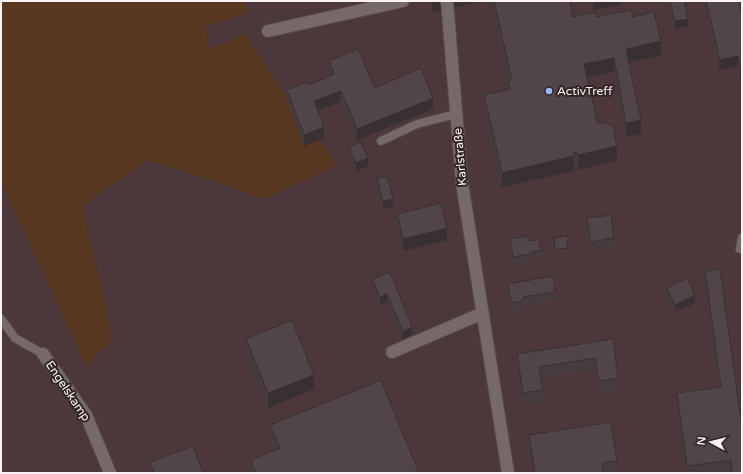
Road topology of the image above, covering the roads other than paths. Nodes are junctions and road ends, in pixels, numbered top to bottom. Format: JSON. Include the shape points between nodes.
{"nodes":[{"id":1,"x":403,"y":1,"type":"edge"},
{"id":2,"x":447,"y":1,"type":"edge"},
{"id":3,"x":268,"y":31,"type":"dead end"},
{"id":4,"x":456,"y":114,"type":"junction"},
{"id":5,"x":381,"y":141,"type":"dead end"},
{"id":6,"x":742,"y":238,"type":"edge"},
{"id":7,"x":740,"y":249,"type":"dead end"},
{"id":8,"x":483,"y":312,"type":"junction"},
{"id":9,"x":1,"y":319,"type":"edge"},
{"id":10,"x":392,"y":352,"type":"dead end"},
{"id":11,"x":43,"y":354,"type":"joint"},
{"id":12,"x":110,"y":473,"type":"edge"},
{"id":13,"x":508,"y":473,"type":"edge"}],
"edges":[{"from":1,"to":3,"type":"street"},
{"from":2,"to":4,"type":"street","name":"Karlstraße"},
{"from":4,"to":5,"type":"lane","via":[[417,124]]},
{"from":4,"to":8,"type":"street","name":"Karlstraße","via":[[462,184]]},
{"from":6,"to":7,"type":"lane"},
{"from":8,"to":10,"type":"street"},
{"from":8,"to":13,"type":"street","name":"Karlstraße"},
{"from":9,"to":11,"type":"lane","via":[[16,338]]},
{"from":11,"to":12,"type":"street","name":"Engelskamp","via":[[86,415]]}]}
